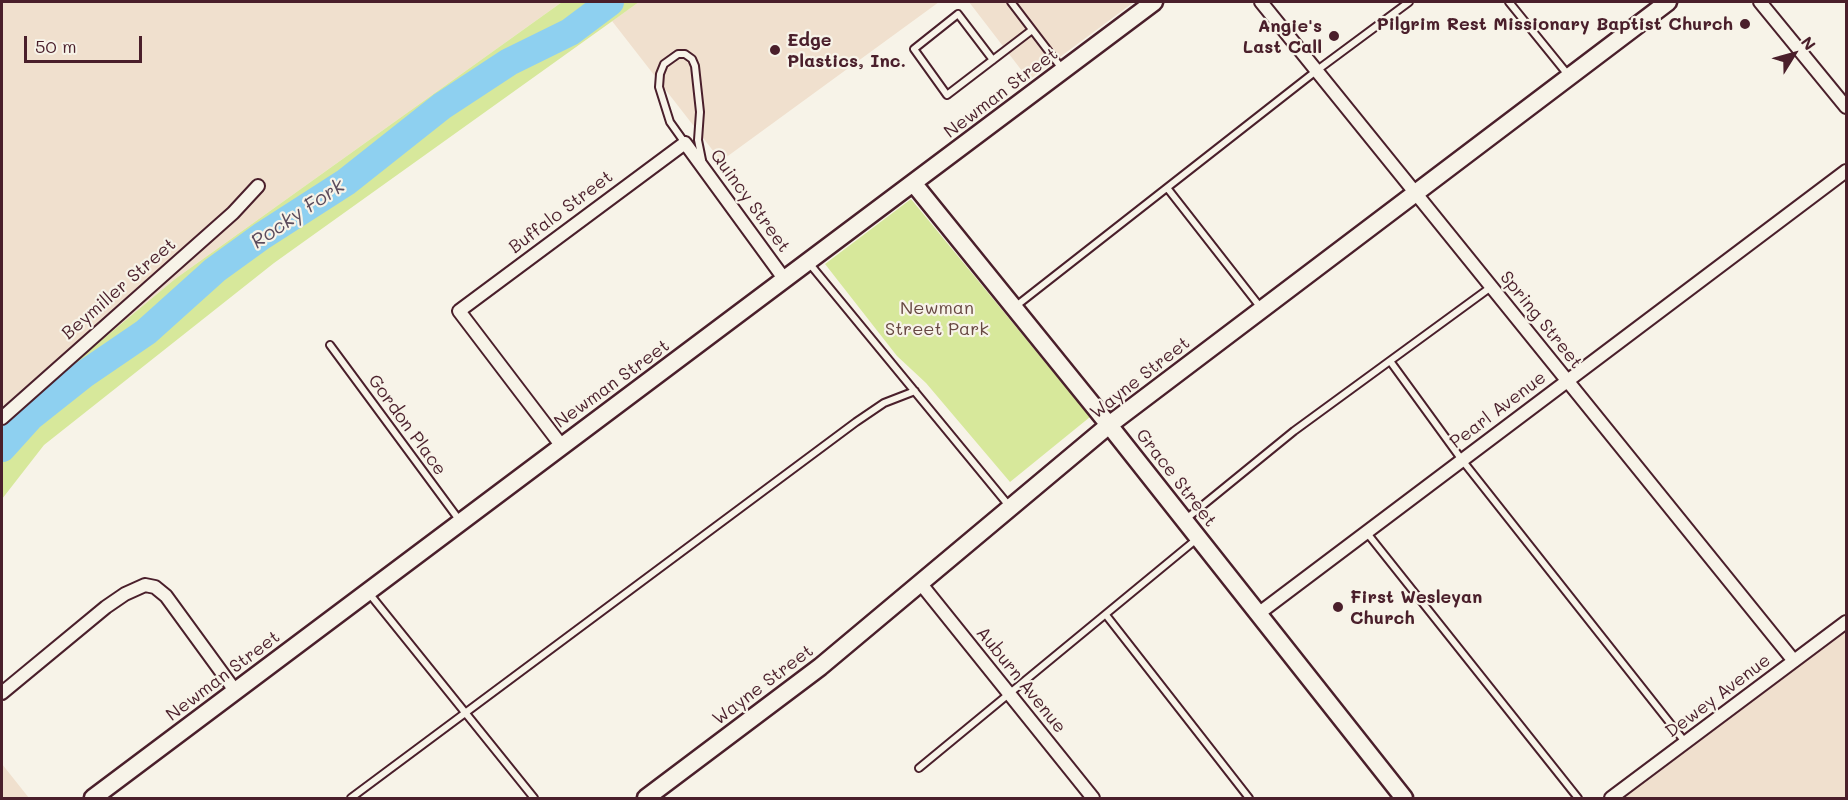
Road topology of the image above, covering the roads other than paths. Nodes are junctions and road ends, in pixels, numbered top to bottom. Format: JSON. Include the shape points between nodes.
{"nodes":[{"id":1,"x":1011,"y":2,"type":"edge"},
{"id":2,"x":1154,"y":2,"type":"edge"},
{"id":3,"x":1261,"y":2,"type":"edge"},
{"id":4,"x":1409,"y":2,"type":"edge"},
{"id":5,"x":1509,"y":2,"type":"edge"},
{"id":6,"x":1668,"y":2,"type":"edge"},
{"id":7,"x":1760,"y":2,"type":"edge"},
{"id":8,"x":1032,"y":30,"type":"junction"},
{"id":9,"x":993,"y":60,"type":"junction"},
{"id":10,"x":1064,"y":70,"type":"junction"},
{"id":11,"x":1316,"y":71,"type":"junction"},
{"id":12,"x":1569,"y":76,"type":"junction"},
{"id":13,"x":1846,"y":107,"type":"edge"},
{"id":14,"x":685,"y":143,"type":"junction"},
{"id":15,"x":705,"y":168,"type":"junction"},
{"id":16,"x":1846,"y":171,"type":"edge"},
{"id":17,"x":914,"y":184,"type":"junction"},
{"id":18,"x":258,"y":186,"type":"dead end"},
{"id":19,"x":1168,"y":189,"type":"junction"},
{"id":20,"x":1415,"y":193,"type":"junction"},
{"id":21,"x":809,"y":262,"type":"junction"},
{"id":22,"x":786,"y":280,"type":"junction"},
{"id":23,"x":1491,"y":286,"type":"junction"},
{"id":24,"x":1014,"y":307,"type":"junction"},
{"id":25,"x":1262,"y":308,"type":"junction"},
{"id":26,"x":330,"y":345,"type":"dead end"},
{"id":27,"x":1390,"y":360,"type":"junction"},
{"id":28,"x":1567,"y":380,"type":"junction"},
{"id":29,"x":915,"y":391,"type":"junction"},
{"id":30,"x":2,"y":418,"type":"edge"},
{"id":31,"x":1109,"y":425,"type":"junction"},
{"id":32,"x":561,"y":446,"type":"junction"},
{"id":33,"x":1462,"y":460,"type":"junction"},
{"id":34,"x":1011,"y":509,"type":"junction"},
{"id":35,"x":1184,"y":520,"type":"junction"},
{"id":36,"x":460,"y":522,"type":"junction"},
{"id":37,"x":1367,"y":533,"type":"junction"},
{"id":38,"x":1198,"y":538,"type":"junction"},
{"id":39,"x":921,"y":584,"type":"junction"},
{"id":40,"x":368,"y":592,"type":"junction"},
{"id":41,"x":1258,"y":614,"type":"junction"},
{"id":42,"x":1106,"y":615,"type":"junction"},
{"id":43,"x":1846,"y":622,"type":"edge"},
{"id":44,"x":1794,"y":661,"type":"junction"},
{"id":45,"x":236,"y":692,"type":"junction"},
{"id":46,"x":2,"y":693,"type":"edge"},
{"id":47,"x":1009,"y":693,"type":"junction"},
{"id":48,"x":466,"y":714,"type":"junction"},
{"id":49,"x":1685,"y":743,"type":"junction"},
{"id":50,"x":919,"y":768,"type":"dead end"},
{"id":51,"x":93,"y":798,"type":"edge"},
{"id":52,"x":351,"y":798,"type":"edge"},
{"id":53,"x":534,"y":798,"type":"edge"},
{"id":54,"x":646,"y":798,"type":"edge"},
{"id":55,"x":1094,"y":798,"type":"edge"},
{"id":56,"x":1249,"y":798,"type":"edge"},
{"id":57,"x":1404,"y":798,"type":"edge"},
{"id":58,"x":1578,"y":798,"type":"edge"},
{"id":59,"x":1611,"y":798,"type":"edge"}],
"edges":[{"from":1,"to":8,"type":"lane"},
{"from":2,"to":10,"type":"street","name":"Newman Street"},
{"from":3,"to":11,"type":"street","name":"Spring Street"},
{"from":4,"to":11,"type":"lane"},
{"from":5,"to":12,"type":"lane"},
{"from":6,"to":12,"type":"street","name":"Wayne Street"},
{"from":7,"to":13,"type":"street"},
{"from":8,"to":9,"type":"lane"},
{"from":8,"to":10,"type":"lane"},
{"from":9,"to":9,"type":"lane","via":[[947,95],[914,50],[958,14]]},
{"from":10,"to":17,"type":"street","name":"Newman Street"},
{"from":11,"to":19,"type":"lane"},
{"from":11,"to":20,"type":"street","name":"Spring Street"},
{"from":12,"to":20,"type":"street","name":"Wayne Street"},
{"from":14,"to":15,"type":"street","name":"Quincy Street"},
{"from":14,"to":15,"type":"lane","via":[[670,122],[659,87],[664,64],[678,54],[685,54],[695,66],[700,112],[698,141]]},
{"from":14,"to":32,"type":"street","name":"Buffalo Street","via":[[459,311]]},
{"from":15,"to":22,"type":"street","name":"Quincy Street"},
{"from":16,"to":28,"type":"street","name":"Pearl Avenue"},
{"from":17,"to":21,"type":"street","name":"Newman Street"},
{"from":17,"to":24,"type":"street","name":"Grace Street"},
{"from":18,"to":30,"type":"street","name":"Beymiller Street","via":[[233,213]]},
{"from":19,"to":24,"type":"lane"},
{"from":19,"to":25,"type":"lane"},
{"from":20,"to":23,"type":"street","name":"Spring Street"},
{"from":20,"to":25,"type":"street","name":"Wayne Street"},
{"from":21,"to":22,"type":"street","name":"Newman Street"},
{"from":21,"to":29,"type":"lane"},
{"from":22,"to":32,"type":"street","name":"Newman Street"},
{"from":23,"to":27,"type":"lane"},
{"from":23,"to":28,"type":"street","name":"Spring Street"},
{"from":24,"to":31,"type":"street","name":"Grace Street"},
{"from":25,"to":31,"type":"street","name":"Wayne Street"},
{"from":26,"to":36,"type":"lane","name":"Gordon Place"},
{"from":27,"to":33,"type":"lane"},
{"from":27,"to":35,"type":"lane"},
{"from":28,"to":33,"type":"street","name":"Pearl Avenue"},
{"from":28,"to":44,"type":"street","name":"Spring Street"},
{"from":29,"to":34,"type":"lane"},
{"from":29,"to":48,"type":"lane","via":[[884,403],[856,422]]},
{"from":31,"to":34,"type":"street","name":"Wayne Street"},
{"from":31,"to":35,"type":"street","name":"Grace Street"},
{"from":32,"to":36,"type":"street","name":"Newman Street"},
{"from":33,"to":37,"type":"street","name":"Pearl Avenue"},
{"from":33,"to":49,"type":"lane"},
{"from":34,"to":39,"type":"street","name":"Wayne Street"},
{"from":35,"to":38,"type":"street","name":"Grace Street"},
{"from":36,"to":40,"type":"street","name":"Newman Street"},
{"from":37,"to":41,"type":"street","name":"Pearl Avenue"},
{"from":37,"to":58,"type":"lane"},
{"from":38,"to":41,"type":"street","name":"Grace Street"},
{"from":38,"to":42,"type":"lane"},
{"from":39,"to":47,"type":"street","name":"Auburn Avenue"},
{"from":39,"to":54,"type":"street","name":"Wayne Street","via":[[820,667]]},
{"from":40,"to":45,"type":"street","name":"Newman Street"},
{"from":40,"to":48,"type":"lane"},
{"from":41,"to":57,"type":"street","name":"Grace Street"},
{"from":42,"to":47,"type":"lane"},
{"from":42,"to":56,"type":"lane"},
{"from":43,"to":44,"type":"street","name":"Dewey Avenue"},
{"from":44,"to":49,"type":"street","name":"Dewey Avenue"},
{"from":45,"to":46,"type":"street","via":[[166,596],[145,585],[126,594]]},
{"from":45,"to":51,"type":"street","name":"Newman Street"},
{"from":47,"to":50,"type":"lane"},
{"from":47,"to":55,"type":"street","name":"Auburn Avenue"},
{"from":48,"to":52,"type":"lane"},
{"from":48,"to":53,"type":"lane"},
{"from":49,"to":59,"type":"street","name":"Dewey Avenue"}]}
